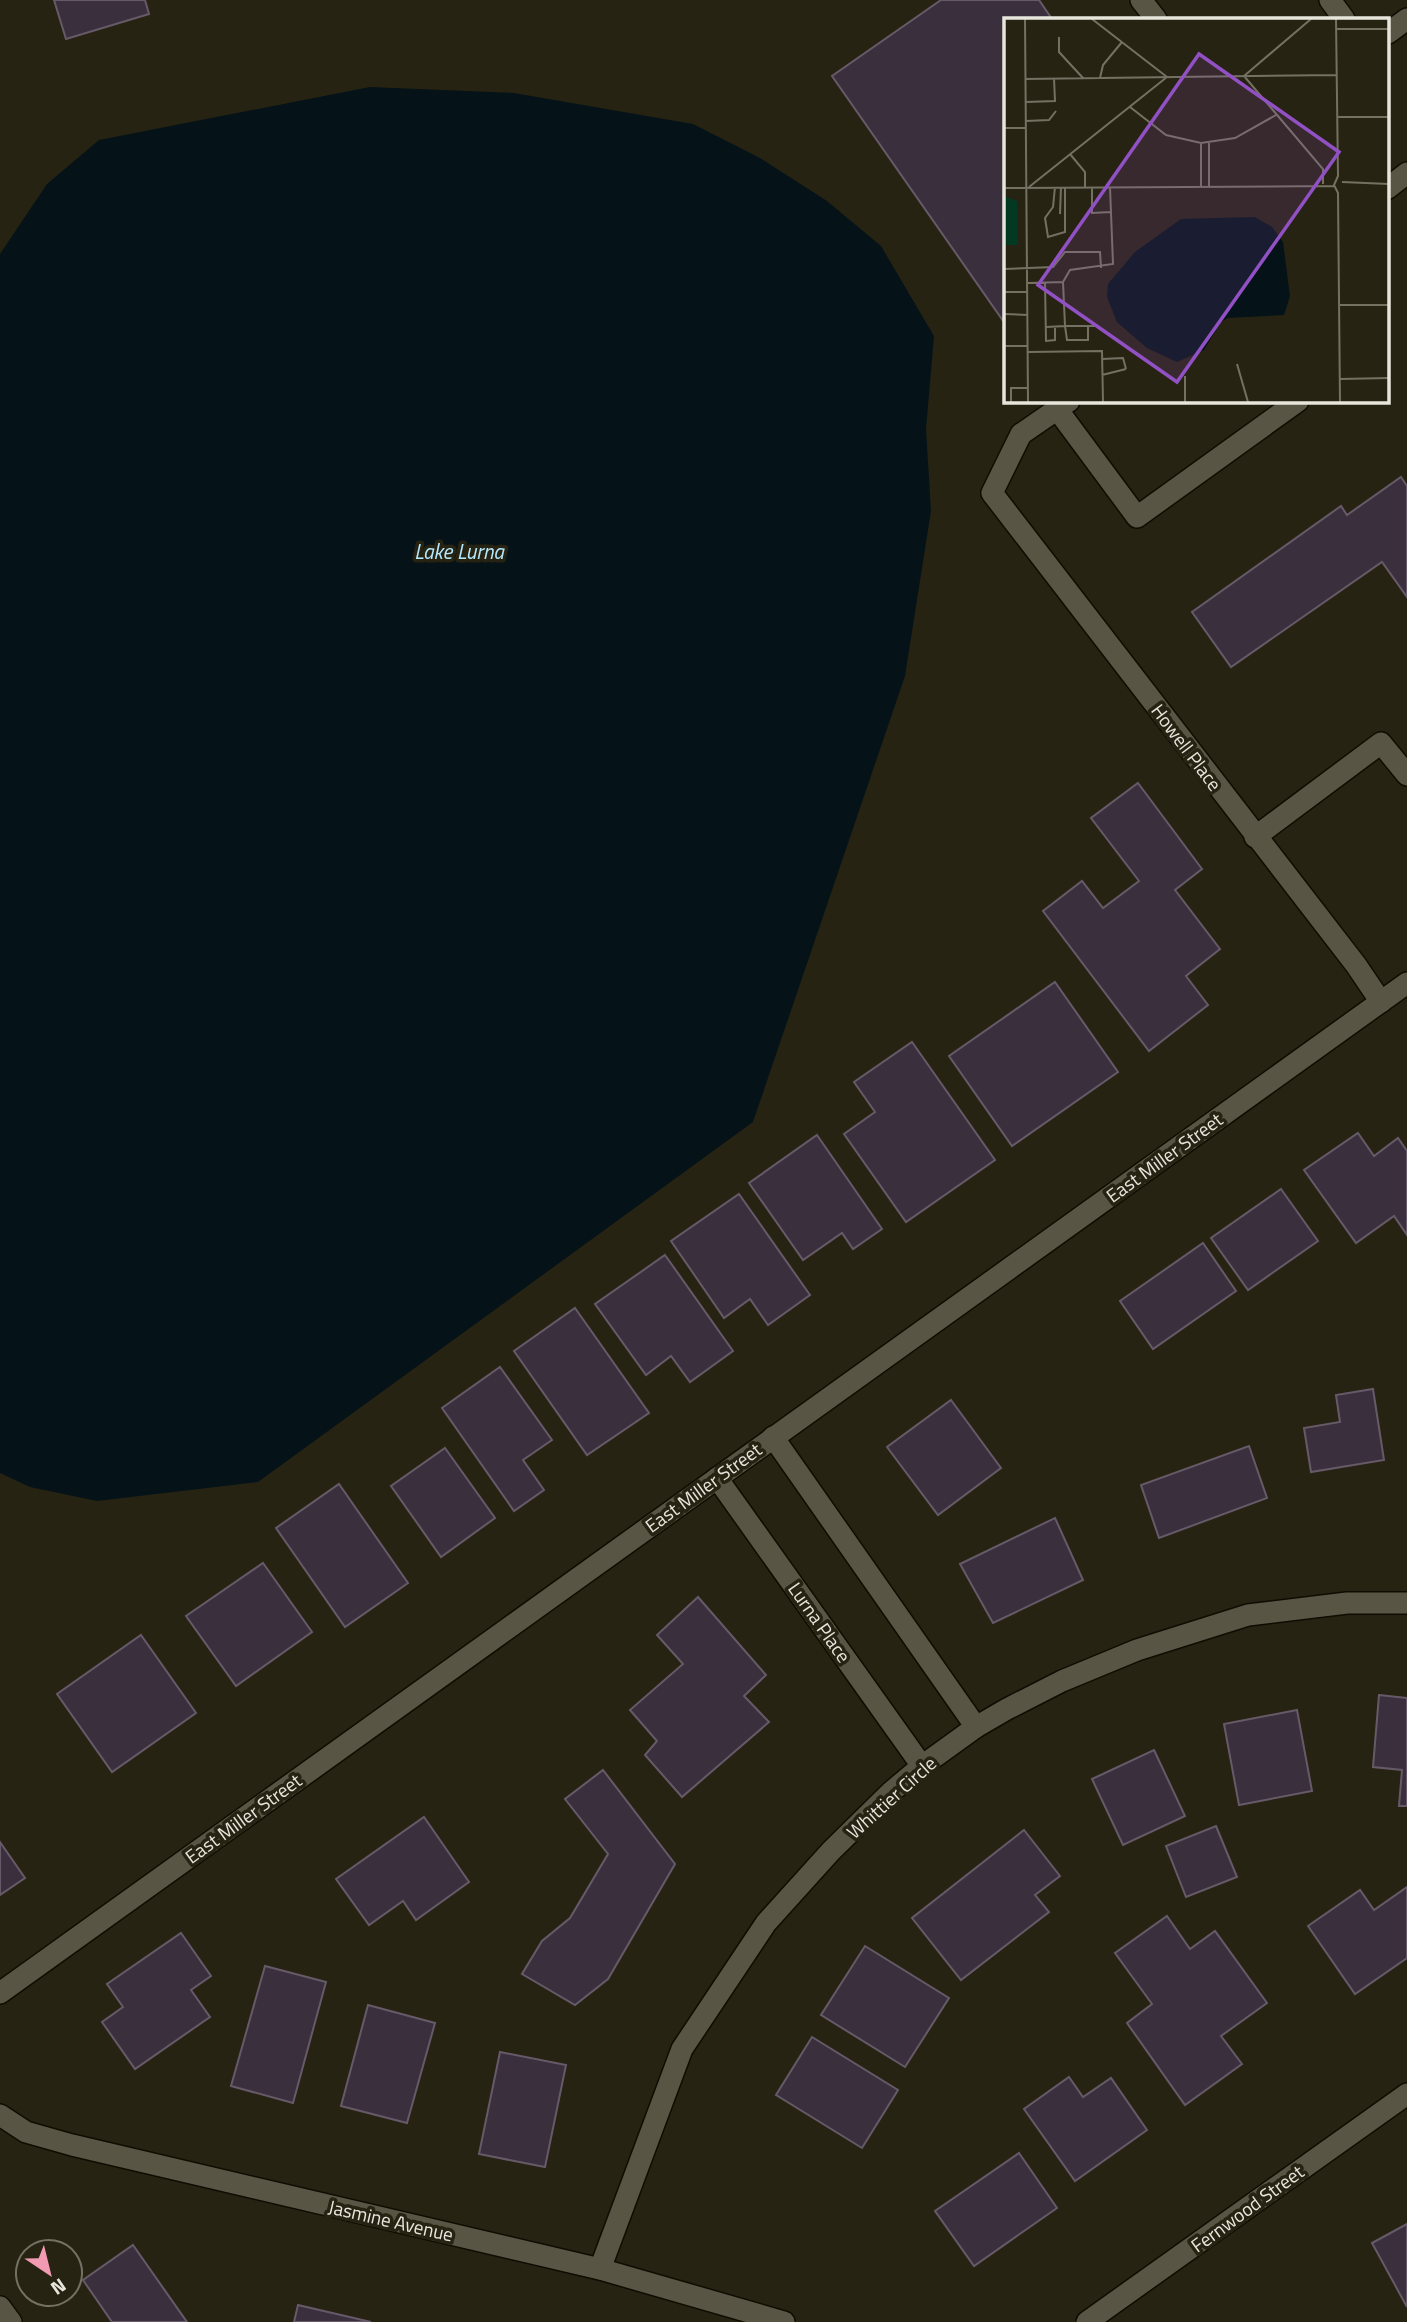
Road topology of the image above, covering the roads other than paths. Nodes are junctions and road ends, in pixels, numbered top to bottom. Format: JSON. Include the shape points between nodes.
{"nodes":[{"id":1,"x":1141,"y":0,"type":"edge"},
{"id":2,"x":1330,"y":0,"type":"edge"},
{"id":3,"x":1155,"y":18,"type":"edge"},
{"id":4,"x":1343,"y":18,"type":"edge"},
{"id":5,"x":1407,"y":19,"type":"edge"},
{"id":6,"x":1390,"y":32,"type":"edge"},
{"id":7,"x":1407,"y":173,"type":"edge"},
{"id":8,"x":1390,"y":186,"type":"edge"},
{"id":9,"x":1297,"y":402,"type":"edge"},
{"id":10,"x":1063,"y":405,"type":"edge"},
{"id":11,"x":1407,"y":775,"type":"edge"},
{"id":12,"x":1255,"y":837,"type":"junction"},
{"id":13,"x":1407,"y":983,"type":"edge"},
{"id":14,"x":1381,"y":1002,"type":"junction"},
{"id":15,"x":773,"y":1437,"type":"junction"},
{"id":16,"x":717,"y":1478,"type":"junction"},
{"id":17,"x":1407,"y":1603,"type":"edge"},
{"id":18,"x":976,"y":1727,"type":"junction"},
{"id":19,"x":922,"y":1766,"type":"junction"},
{"id":20,"x":0,"y":1993,"type":"edge"},
{"id":21,"x":1407,"y":2094,"type":"edge"},
{"id":22,"x":0,"y":2115,"type":"edge"},
{"id":23,"x":600,"y":2269,"type":"junction"},
{"id":24,"x":0,"y":2307,"type":"edge"},
{"id":25,"x":11,"y":2322,"type":"edge"},
{"id":26,"x":784,"y":2322,"type":"edge"},
{"id":27,"x":1087,"y":2322,"type":"edge"}],
"edges":[{"from":1,"to":3,"type":"street"},
{"from":2,"to":4,"type":"street"},
{"from":5,"to":6,"type":"street"},
{"from":7,"to":8,"type":"street"},
{"from":9,"to":10,"type":"street","via":[[1137,517]]},
{"from":10,"to":12,"type":"street","name":"Howell Place","via":[[1021,434],[992,493]]},
{"from":11,"to":12,"type":"street","via":[[1381,743]]},
{"from":12,"to":14,"type":"street","name":"Howell Place"},
{"from":13,"to":14,"type":"street","name":"East Miller Street"},
{"from":14,"to":15,"type":"street","name":"East Miller Street"},
{"from":15,"to":16,"type":"street","name":"East Miller Street"},
{"from":15,"to":18,"type":"street"},
{"from":16,"to":19,"type":"street","name":"Lurna Place"},
{"from":16,"to":20,"type":"street","name":"East Miller Street"},
{"from":17,"to":18,"type":"street","name":"Whittier Circle","via":[[1347,1603],[1248,1615],[1125,1655],[1062,1681]]},
{"from":18,"to":19,"type":"street","name":"Whittier Circle"},
{"from":19,"to":23,"type":"street","name":"Whittier Circle","via":[[831,1851],[766,1923],[682,2049]]},
{"from":21,"to":27,"type":"street","name":"Fernwood Street"},
{"from":22,"to":23,"type":"street","name":"Jasmine Avenue","via":[[26,2132],[72,2145]]},
{"from":23,"to":26,"type":"street","name":"Jasmine Avenue"},
{"from":24,"to":25,"type":"street"}]}
